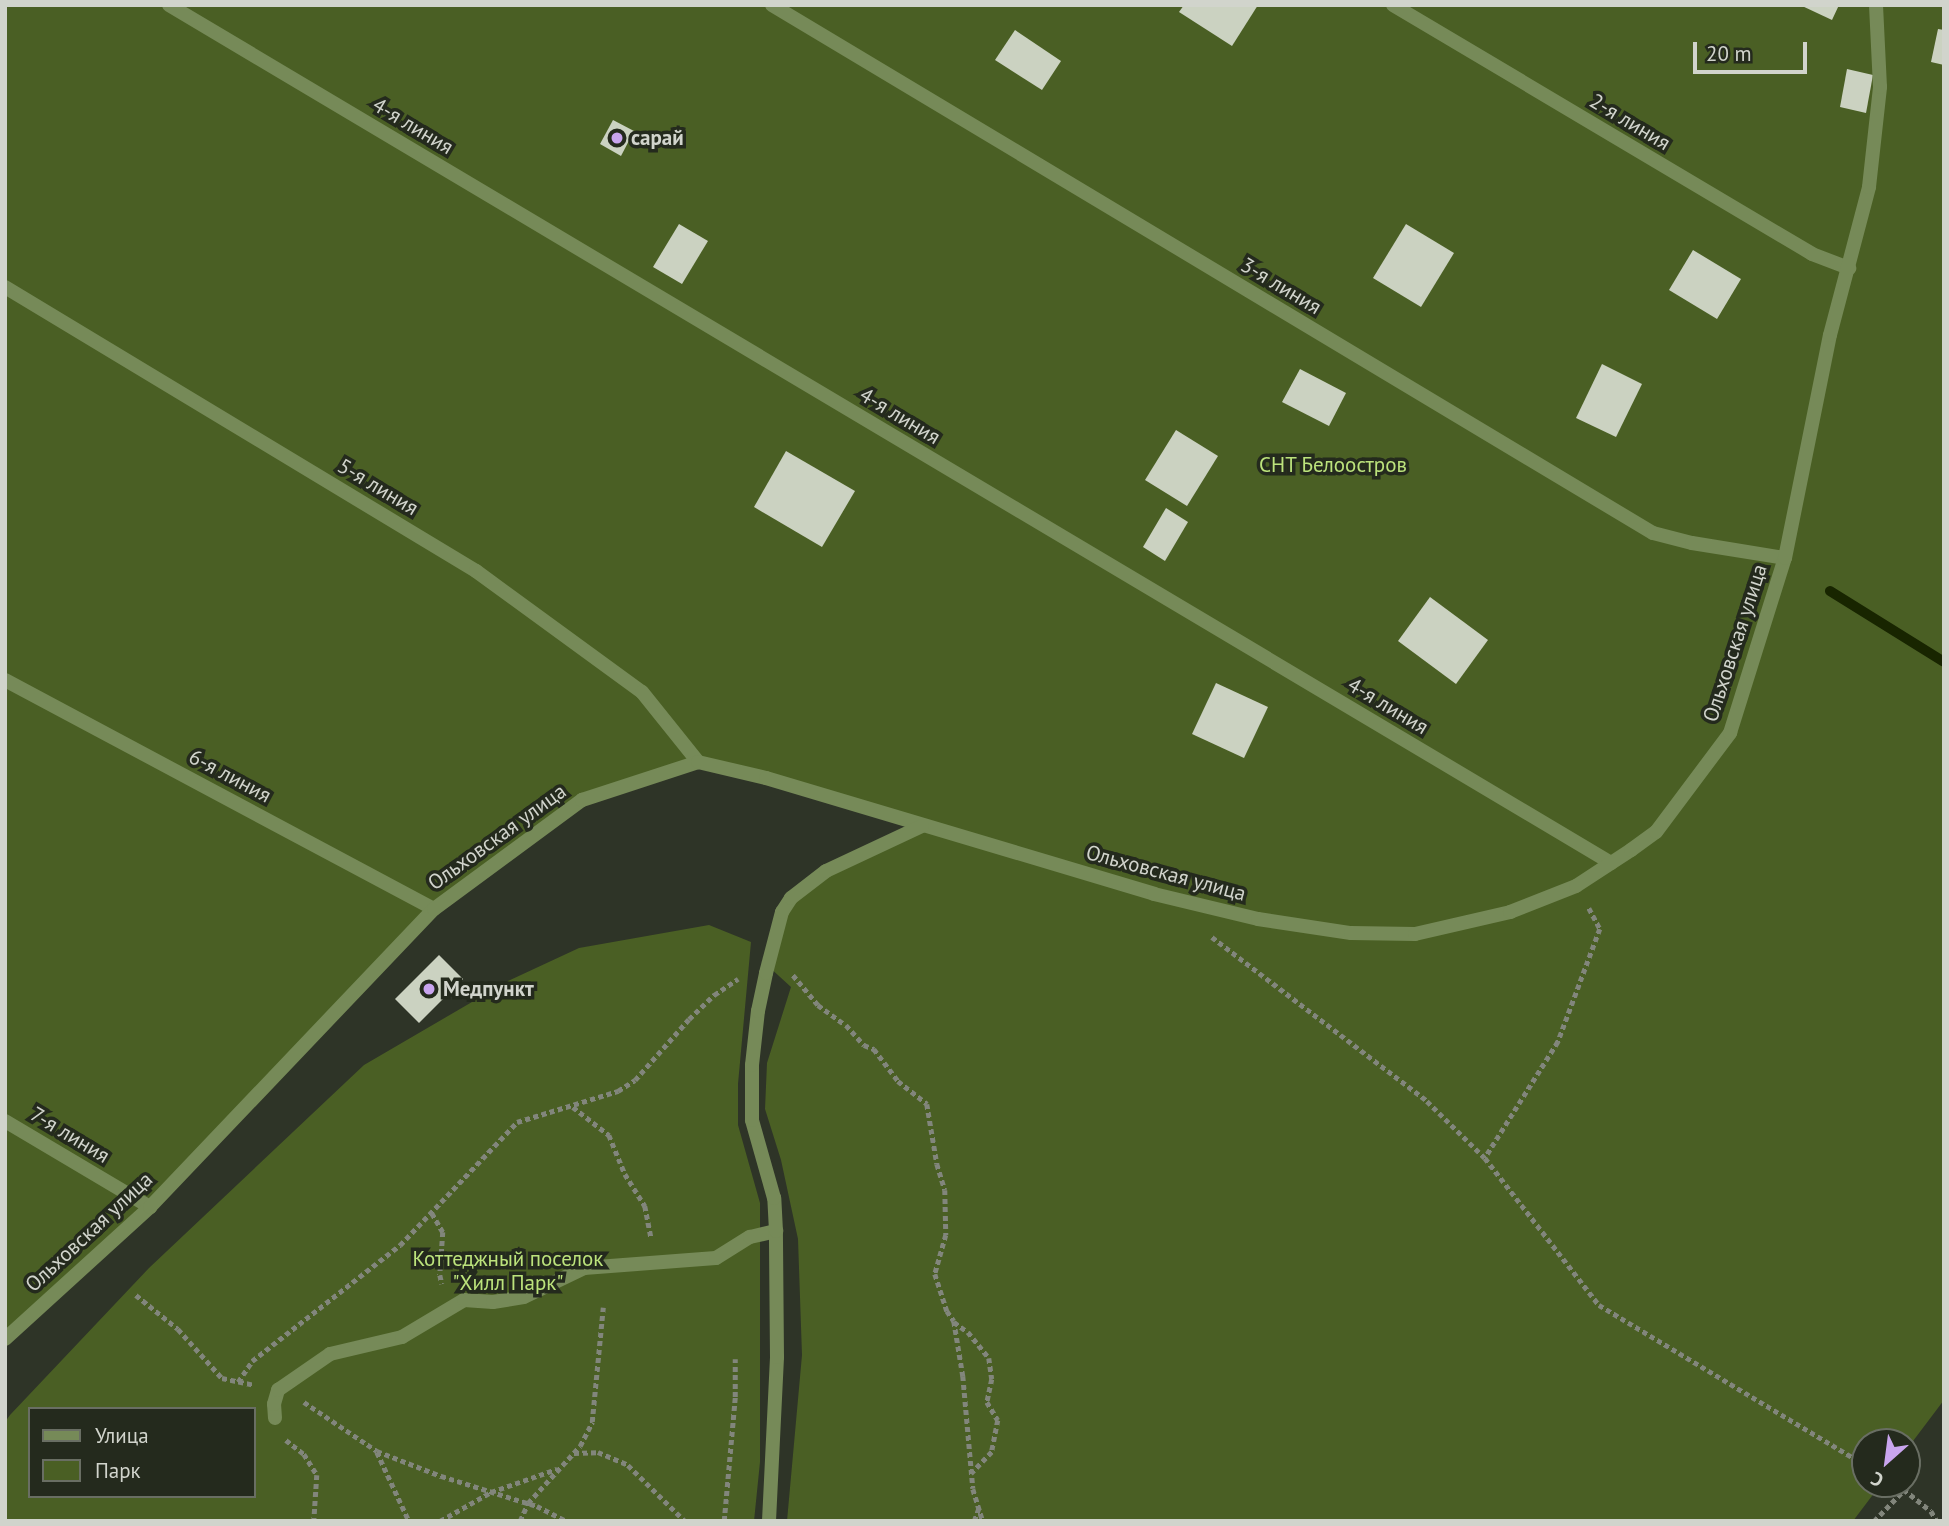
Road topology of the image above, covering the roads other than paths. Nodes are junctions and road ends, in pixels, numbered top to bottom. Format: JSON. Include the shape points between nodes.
{"nodes":[{"id":1,"x":169,"y":5,"type":"edge"},
{"id":2,"x":772,"y":5,"type":"edge"},
{"id":3,"x":1393,"y":5,"type":"edge"},
{"id":4,"x":1876,"y":5,"type":"edge"},
{"id":5,"x":1849,"y":268,"type":"junction"},
{"id":6,"x":5,"y":287,"type":"edge"},
{"id":7,"x":1785,"y":558,"type":"junction"},
{"id":8,"x":5,"y":680,"type":"edge"},
{"id":9,"x":698,"y":762,"type":"junction"},
{"id":10,"x":922,"y":826,"type":"junction"},
{"id":11,"x":1611,"y":863,"type":"junction"},
{"id":12,"x":434,"y":909,"type":"junction"},
{"id":13,"x":5,"y":1121,"type":"edge"},
{"id":14,"x":150,"y":1207,"type":"junction"},
{"id":15,"x":776,"y":1231,"type":"junction"},
{"id":16,"x":5,"y":1339,"type":"edge"},
{"id":17,"x":275,"y":1418,"type":"dead end"},
{"id":18,"x":769,"y":1521,"type":"edge"}],
"edges":[{"from":1,"to":11,"type":"street","name":"4-я линия"},
{"from":2,"to":7,"type":"street","name":"3-я линия","via":[[1653,533],[1692,544]]},
{"from":3,"to":5,"type":"street","name":"2-я линия","via":[[1812,254]]},
{"from":4,"to":5,"type":"street","name":"Ольховская улица","via":[[1880,87],[1869,187]]},
{"from":5,"to":7,"type":"street","name":"Ольховская улица","via":[[1830,335]]},
{"from":6,"to":9,"type":"street","name":"5-я линия","via":[[476,571],[642,692]]},
{"from":7,"to":11,"type":"street","name":"Ольховская улица","via":[[1730,733],[1656,832]]},
{"from":8,"to":12,"type":"street","name":"6-я линия"},
{"from":9,"to":10,"type":"street","name":"Ольховская улица"},
{"from":9,"to":12,"type":"street","name":"Ольховская улица","via":[[582,800]]},
{"from":10,"to":11,"type":"street","name":"Ольховская улица","via":[[1154,894],[1245,916],[1351,933],[1415,934],[1510,912],[1576,886]]},
{"from":10,"to":15,"type":"street","via":[[826,871],[791,898],[782,912],[755,1038],[752,1119],[774,1198]]},
{"from":12,"to":14,"type":"street","name":"Ольховская улица"},
{"from":13,"to":14,"type":"street","name":"7-я линия"},
{"from":14,"to":16,"type":"street","name":"Ольховская улица"},
{"from":15,"to":17,"type":"street","via":[[750,1237],[716,1258],[584,1268],[524,1297],[464,1300],[402,1337],[330,1354],[278,1390]]},
{"from":15,"to":18,"type":"street","via":[[775,1459]]}]}
